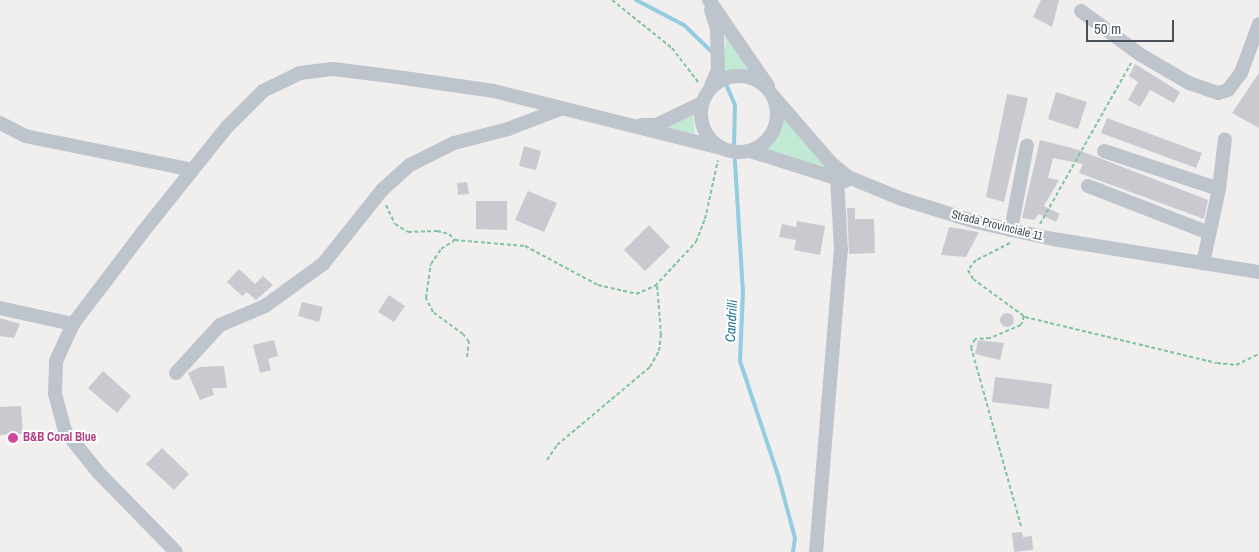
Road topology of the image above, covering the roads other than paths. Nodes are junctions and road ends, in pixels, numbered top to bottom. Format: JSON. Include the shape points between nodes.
{"nodes":[{"id":1,"x":708,"y":0,"type":"edge"},
{"id":2,"x":1081,"y":10,"type":"dead end"},
{"id":3,"x":1259,"y":24,"type":"edge"},
{"id":4,"x":771,"y":93,"type":"junction"},
{"id":5,"x":706,"y":95,"type":"junction"},
{"id":6,"x":560,"y":109,"type":"junction"},
{"id":7,"x":0,"y":123,"type":"edge"},
{"id":8,"x":615,"y":123,"type":"junction"},
{"id":9,"x":1225,"y":139,"type":"dead end"},
{"id":10,"x":1027,"y":145,"type":"dead end"},
{"id":11,"x":1104,"y":150,"type":"dead end"},
{"id":12,"x":735,"y":151,"type":"junction"},
{"id":13,"x":194,"y":170,"type":"junction"},
{"id":14,"x":837,"y":179,"type":"junction"},
{"id":15,"x":1088,"y":186,"type":"dead end"},
{"id":16,"x":872,"y":189,"type":"junction"},
{"id":17,"x":1219,"y":189,"type":"junction"},
{"id":18,"x":1011,"y":230,"type":"junction"},
{"id":19,"x":1209,"y":233,"type":"junction"},
{"id":20,"x":1203,"y":263,"type":"junction"},
{"id":21,"x":1259,"y":272,"type":"edge"},
{"id":22,"x":0,"y":308,"type":"edge"},
{"id":23,"x":73,"y":324,"type":"junction"},
{"id":24,"x":176,"y":373,"type":"dead end"},
{"id":25,"x":176,"y":552,"type":"edge"},
{"id":26,"x":816,"y":552,"type":"edge"}],
"edges":[{"from":1,"to":4,"type":"street","name":"Strada Provinciale 11"},
{"from":1,"to":5,"type":"street","via":[[718,37],[718,70]]},
{"from":2,"to":3,"type":"street","via":[[1138,52],[1190,83],[1218,94],[1228,90],[1241,74]]},
{"from":4,"to":5,"type":"street","name":"Strada Provinciale 11","via":[[758,80],[739,76],[720,80]]},
{"from":4,"to":12,"type":"street","via":[[777,116],[772,135]]},
{"from":4,"to":16,"type":"street","name":"Strada Provinciale 11","via":[[831,163],[848,177]]},
{"from":5,"to":8,"type":"street","name":"Strada Provinciale 11","via":[[656,125]]},
{"from":5,"to":12,"type":"street","via":[[703,128]]},
{"from":6,"to":8,"type":"street"},
{"from":6,"to":13,"type":"street","via":[[494,92],[397,76],[333,69],[300,73],[263,91]]},
{"from":6,"to":24,"type":"street","via":[[433,152],[384,188],[317,269],[265,306],[220,325]]},
{"from":7,"to":13,"type":"street","via":[[25,136]]},
{"from":8,"to":12,"type":"street"},
{"from":9,"to":17,"type":"street"},
{"from":10,"to":18,"type":"street"},
{"from":11,"to":17,"type":"street"},
{"from":12,"to":14,"type":"street"},
{"from":13,"to":23,"type":"street"},
{"from":14,"to":16,"type":"street"},
{"from":14,"to":26,"type":"street","via":[[841,250]]},
{"from":15,"to":19,"type":"street"},
{"from":16,"to":18,"type":"street","name":"Strada Provinciale 11"},
{"from":17,"to":19,"type":"street"},
{"from":18,"to":20,"type":"street","name":"Strada Provinciale 11"},
{"from":19,"to":20,"type":"street"},
{"from":20,"to":21,"type":"street","name":"Strada Provinciale 11"},
{"from":22,"to":23,"type":"street"},
{"from":23,"to":25,"type":"street","via":[[56,361],[54,394],[65,431],[98,472]]}]}
